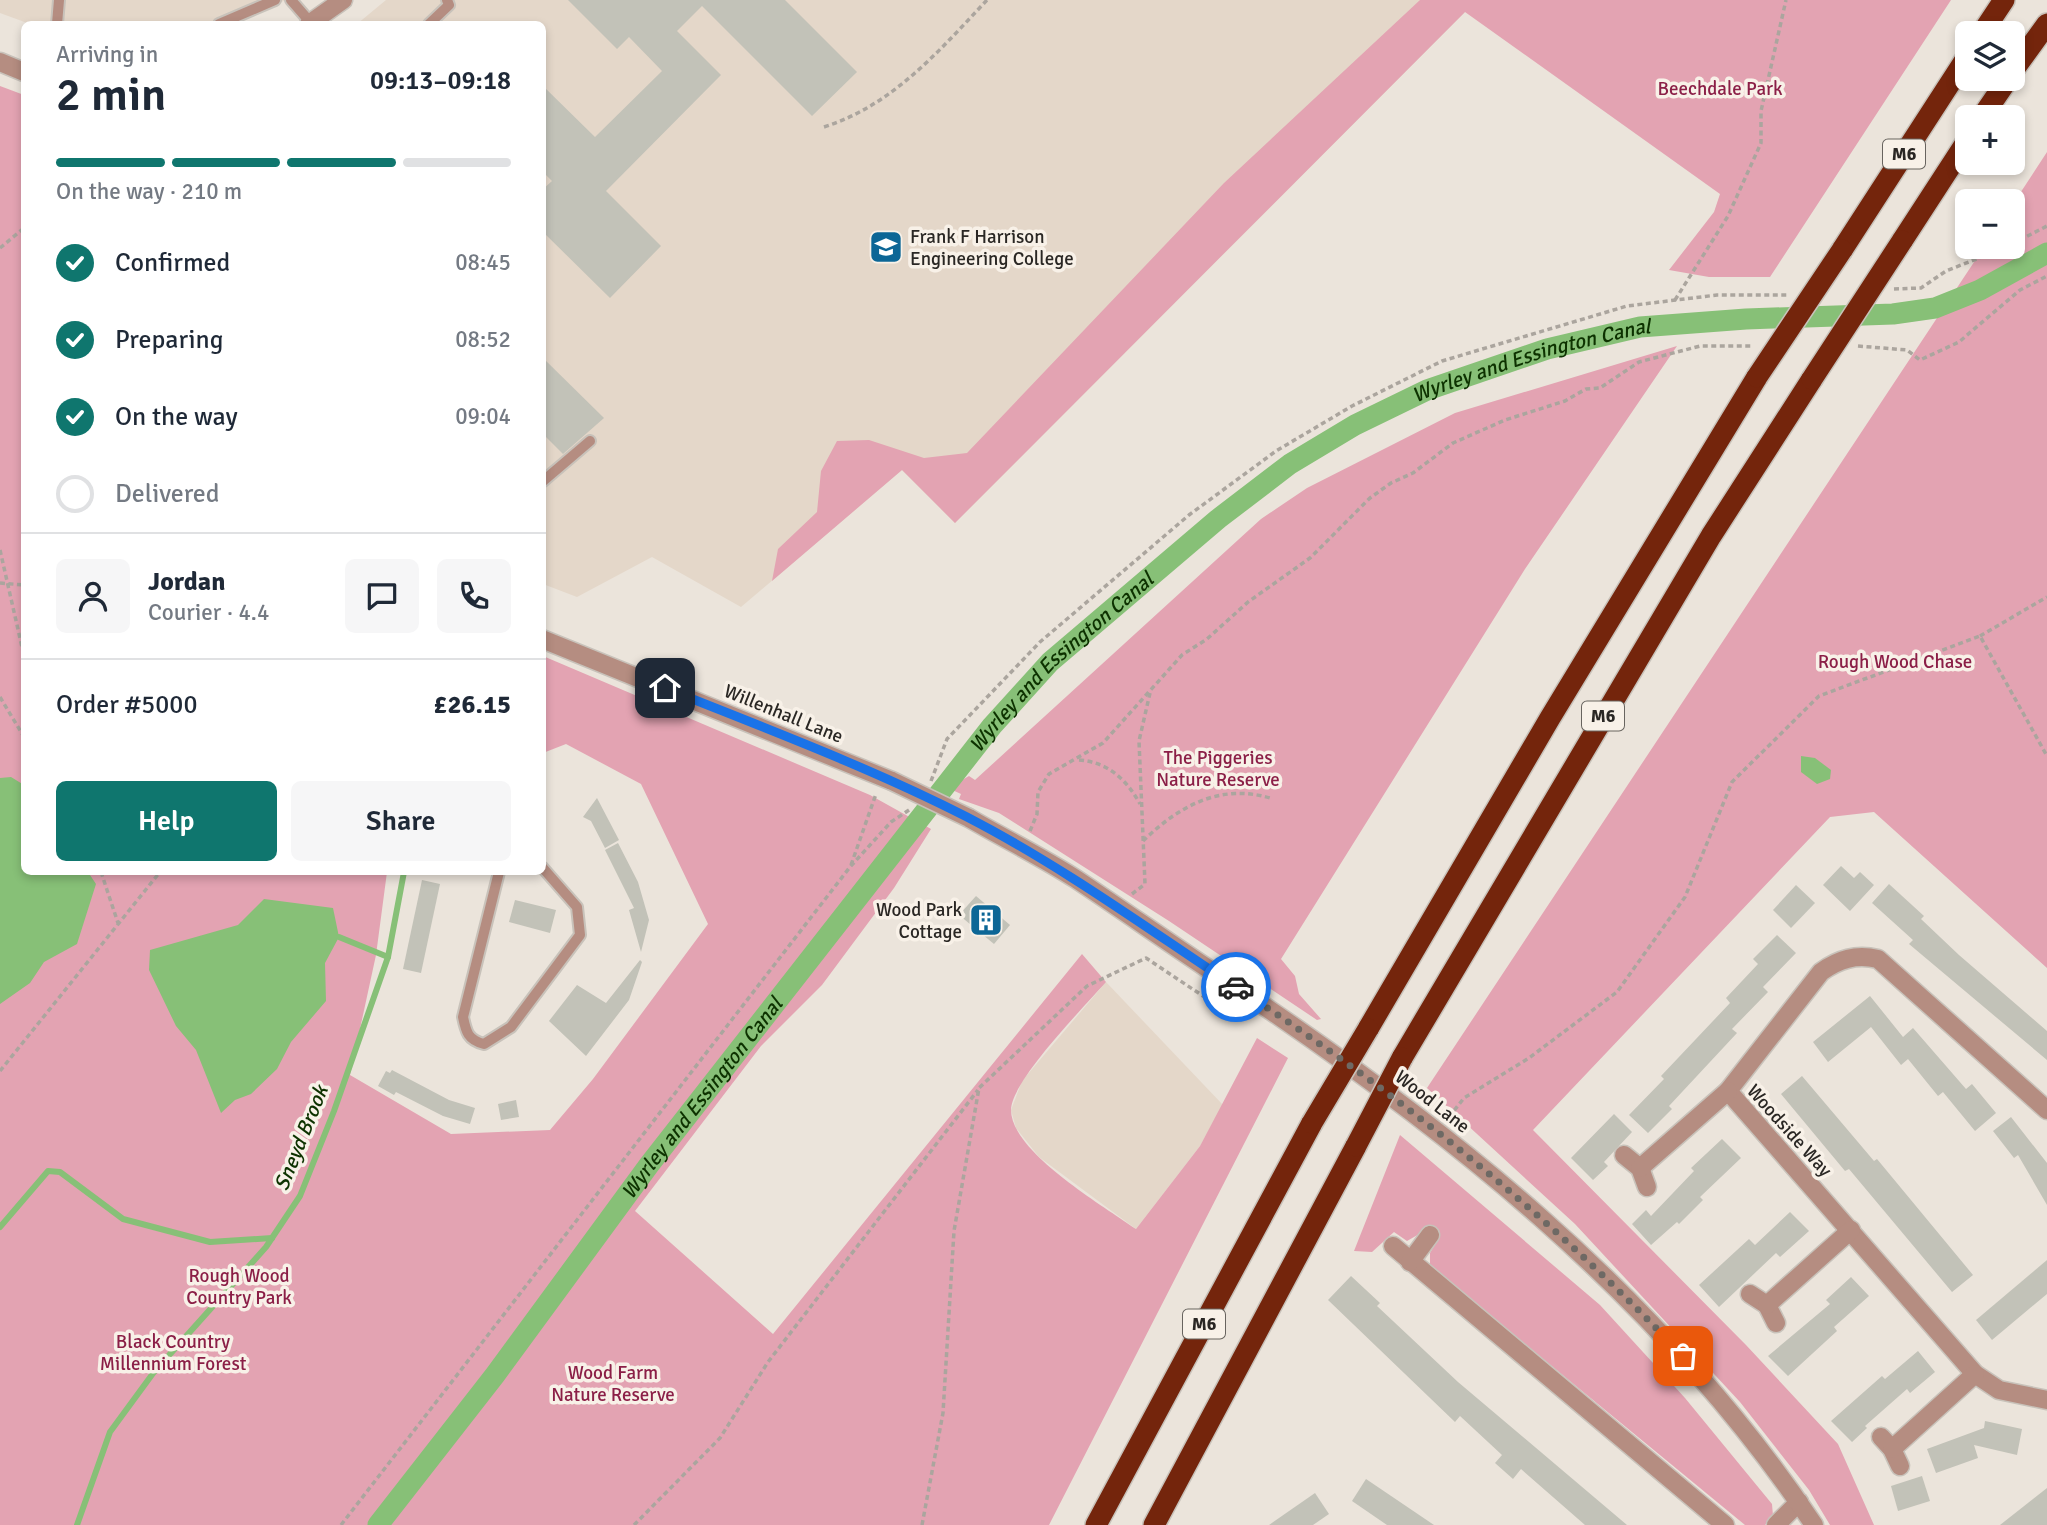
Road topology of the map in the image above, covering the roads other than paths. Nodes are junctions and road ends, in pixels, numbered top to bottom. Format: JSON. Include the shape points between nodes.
{"nodes":[{"id":1,"x":59,"y":0,"type":"edge"},
{"id":2,"x":275,"y":0,"type":"edge"},
{"id":3,"x":291,"y":0,"type":"edge"},
{"id":4,"x":447,"y":0,"type":"edge"},
{"id":5,"x":2004,"y":0,"type":"edge"},
{"id":6,"x":335,"y":2,"type":"edge"},
{"id":7,"x":57,"y":21,"type":"edge"},
{"id":8,"x":226,"y":21,"type":"edge"},
{"id":9,"x":308,"y":21,"type":"edge"},
{"id":10,"x":313,"y":21,"type":"edge"},
{"id":11,"x":432,"y":21,"type":"edge"},
{"id":12,"x":1990,"y":21,"type":"edge"},
{"id":13,"x":2047,"y":24,"type":"edge"},
{"id":14,"x":2025,"y":54,"type":"edge"},
{"id":15,"x":0,"y":62,"type":"edge"},
{"id":16,"x":21,"y":71,"type":"edge"},
{"id":17,"x":1955,"y":76,"type":"edge"},
{"id":18,"x":1955,"y":160,"type":"edge"},
{"id":19,"x":590,"y":441,"type":"dead end"},
{"id":20,"x":546,"y":479,"type":"edge"},
{"id":21,"x":546,"y":641,"type":"edge"},
{"id":22,"x":969,"y":818,"type":"joint"},
{"id":23,"x":546,"y":872,"type":"edge"},
{"id":24,"x":498,"y":875,"type":"edge"},
{"id":25,"x":1728,"y":1091,"type":"junction"},
{"id":26,"x":2047,"y":1110,"type":"edge"},
{"id":27,"x":1624,"y":1155,"type":"dead end"},
{"id":28,"x":1640,"y":1168,"type":"junction"},
{"id":29,"x":1647,"y":1187,"type":"dead end"},
{"id":30,"x":1851,"y":1230,"type":"junction"},
{"id":31,"x":1430,"y":1235,"type":"dead end"},
{"id":32,"x":1393,"y":1246,"type":"dead end"},
{"id":33,"x":1410,"y":1262,"type":"junction"},
{"id":34,"x":1750,"y":1294,"type":"dead end"},
{"id":35,"x":1767,"y":1305,"type":"junction"},
{"id":36,"x":1776,"y":1323,"type":"dead end"},
{"id":37,"x":1975,"y":1374,"type":"junction"},
{"id":38,"x":2047,"y":1400,"type":"edge"},
{"id":39,"x":1900,"y":1466,"type":"dead end"},
{"id":40,"x":1799,"y":1502,"type":"junction"},
{"id":41,"x":1096,"y":1525,"type":"edge"},
{"id":42,"x":1154,"y":1525,"type":"edge"},
{"id":43,"x":1725,"y":1525,"type":"edge"},
{"id":44,"x":1776,"y":1525,"type":"edge"},
{"id":45,"x":1814,"y":1525,"type":"edge"}],
"edges":[{"from":1,"to":7,"type":"lane"},
{"from":2,"to":8,"type":"lane"},
{"from":3,"to":9,"type":"lane"},
{"from":4,"to":11,"type":"lane","via":[[449,5]]},
{"from":5,"to":12,"type":"highway"},
{"from":6,"to":10,"type":"street"},
{"from":13,"to":14,"type":"highway"},
{"from":15,"to":16,"type":"street"},
{"from":17,"to":41,"type":"highway","number":"M6","bridge":true,"via":[[1758,377],[1550,718],[1312,1123]]},
{"from":18,"to":42,"type":"highway","number":"M6","bridge":true,"via":[[1712,536],[1402,1058]]},
{"from":19,"to":20,"type":"lane"},
{"from":21,"to":22,"type":"street","name":"Willenhall Lane","bridge":true,"via":[[889,779]]},
{"from":22,"to":40,"type":"street","name":"Wood Lane","via":[[1120,909],[1238,988],[1399,1100],[1527,1205],[1631,1301],[1718,1398]]},
{"from":23,"to":24,"type":"lane","via":[[576,907],[580,935],[511,1027],[484,1044],[467,1035],[463,1017]]},
{"from":25,"to":26,"type":"street","name":"Woodside Way","via":[[1821,972],[1834,963],[1866,956],[1878,959]]},
{"from":25,"to":28,"type":"street"},
{"from":25,"to":30,"type":"street","name":"Woodside Way"},
{"from":27,"to":28,"type":"street"},
{"from":28,"to":29,"type":"street"},
{"from":30,"to":35,"type":"street"},
{"from":30,"to":37,"type":"street","name":"Woodside Way"},
{"from":31,"to":33,"type":"street"},
{"from":32,"to":33,"type":"street"},
{"from":33,"to":43,"type":"street"},
{"from":34,"to":35,"type":"street"},
{"from":35,"to":36,"type":"street"},
{"from":37,"to":38,"type":"street","name":"Woodside Way","via":[[1999,1390]]},
{"from":37,"to":39,"type":"street","via":[[1886,1443]]},
{"from":40,"to":44,"type":"street"},
{"from":40,"to":45,"type":"street","name":"Wood Lane"}]}
